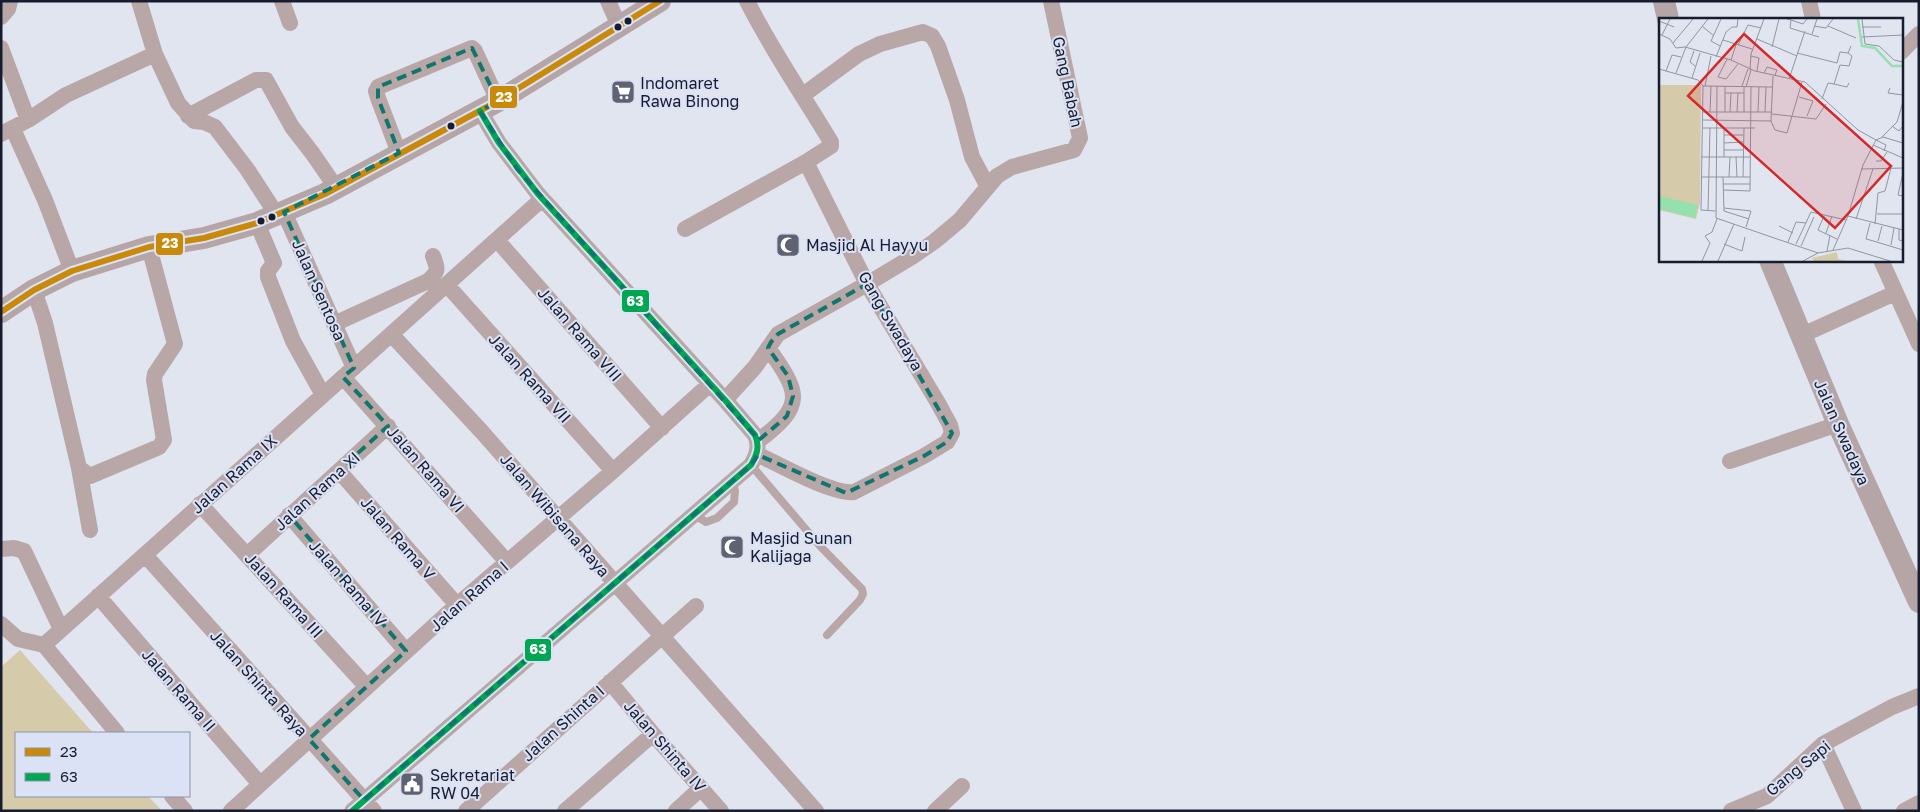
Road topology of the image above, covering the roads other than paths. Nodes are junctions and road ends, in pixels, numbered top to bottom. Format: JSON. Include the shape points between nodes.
{"nodes":[{"id":1,"x":10,"y":1,"type":"edge"},
{"id":2,"x":139,"y":1,"type":"edge"},
{"id":3,"x":282,"y":1,"type":"edge"},
{"id":4,"x":608,"y":1,"type":"edge"},
{"id":5,"x":660,"y":1,"type":"edge"},
{"id":6,"x":747,"y":1,"type":"edge"},
{"id":7,"x":1051,"y":1,"type":"edge"},
{"id":8,"x":1664,"y":1,"type":"edge"},
{"id":9,"x":1809,"y":1,"type":"edge"},
{"id":10,"x":1,"y":17,"type":"edge"},
{"id":11,"x":1668,"y":18,"type":"edge"},
{"id":12,"x":1813,"y":18,"type":"edge"},
{"id":13,"x":290,"y":23,"type":"dead end"},
{"id":14,"x":620,"y":28,"type":"junction"},
{"id":15,"x":1919,"y":34,"type":"edge"},
{"id":16,"x":1,"y":48,"type":"edge"},
{"id":17,"x":1902,"y":51,"type":"edge"},
{"id":18,"x":155,"y":54,"type":"junction"},
{"id":19,"x":803,"y":95,"type":"junction"},
{"id":20,"x":489,"y":106,"type":"junction"},
{"id":21,"x":188,"y":116,"type":"junction"},
{"id":22,"x":28,"y":120,"type":"junction"},
{"id":23,"x":7,"y":132,"type":"edge"},
{"id":24,"x":399,"y":153,"type":"junction"},
{"id":25,"x":806,"y":162,"type":"junction"},
{"id":26,"x":988,"y":187,"type":"junction"},
{"id":27,"x":336,"y":189,"type":"junction"},
{"id":28,"x":542,"y":199,"type":"junction"},
{"id":29,"x":273,"y":217,"type":"junction"},
{"id":30,"x":685,"y":229,"type":"dead end"},
{"id":31,"x":498,"y":240,"type":"junction"},
{"id":32,"x":149,"y":247,"type":"junction"},
{"id":33,"x":433,"y":256,"type":"dead end"},
{"id":34,"x":1770,"y":261,"type":"edge"},
{"id":35,"x":1881,"y":261,"type":"edge"},
{"id":36,"x":72,"y":271,"type":"junction"},
{"id":37,"x":447,"y":284,"type":"junction"},
{"id":38,"x":867,"y":284,"type":"junction"},
{"id":39,"x":34,"y":290,"type":"junction"},
{"id":40,"x":1895,"y":293,"type":"junction"},
{"id":41,"x":1,"y":312,"type":"edge"},
{"id":42,"x":1912,"y":313,"type":"edge"},
{"id":43,"x":334,"y":324,"type":"junction"},
{"id":44,"x":392,"y":334,"type":"junction"},
{"id":45,"x":1800,"y":336,"type":"junction"},
{"id":46,"x":1919,"y":344,"type":"edge"},
{"id":47,"x":768,"y":348,"type":"junction"},
{"id":48,"x":348,"y":372,"type":"junction"},
{"id":49,"x":710,"y":384,"type":"junction"},
{"id":50,"x":324,"y":394,"type":"junction"},
{"id":51,"x":725,"y":400,"type":"junction"},
{"id":52,"x":1838,"y":424,"type":"junction"},
{"id":53,"x":388,"y":426,"type":"junction"},
{"id":54,"x":662,"y":428,"type":"junction"},
{"id":55,"x":755,"y":454,"type":"junction"},
{"id":56,"x":1730,"y":461,"type":"dead end"},
{"id":57,"x":80,"y":468,"type":"junction"},
{"id":58,"x":340,"y":471,"type":"junction"},
{"id":59,"x":613,"y":471,"type":"junction"},
{"id":60,"x":200,"y":504,"type":"junction"},
{"id":61,"x":289,"y":516,"type":"junction"},
{"id":62,"x":558,"y":518,"type":"junction"},
{"id":63,"x":90,"y":530,"type":"dead end"},
{"id":64,"x":1,"y":549,"type":"edge"},
{"id":65,"x":144,"y":555,"type":"junction"},
{"id":66,"x":247,"y":555,"type":"junction"},
{"id":67,"x":507,"y":562,"type":"junction"},
{"id":68,"x":614,"y":582,"type":"junction"},
{"id":69,"x":98,"y":596,"type":"junction"},
{"id":70,"x":1919,"y":602,"type":"edge"},
{"id":71,"x":457,"y":605,"type":"junction"},
{"id":72,"x":696,"y":606,"type":"dead end"},
{"id":73,"x":1,"y":624,"type":"edge"},
{"id":74,"x":61,"y":629,"type":"junction"},
{"id":75,"x":827,"y":635,"type":"dead end"},
{"id":76,"x":662,"y":637,"type":"junction"},
{"id":77,"x":45,"y":648,"type":"junction"},
{"id":78,"x":406,"y":651,"type":"junction"},
{"id":79,"x":610,"y":682,"type":"junction"},
{"id":80,"x":367,"y":687,"type":"junction"},
{"id":81,"x":1919,"y":696,"type":"edge"},
{"id":82,"x":117,"y":732,"type":"edge"},
{"id":83,"x":653,"y":734,"type":"junction"},
{"id":84,"x":309,"y":739,"type":"junction"},
{"id":85,"x":1823,"y":744,"type":"junction"},
{"id":86,"x":260,"y":783,"type":"junction"},
{"id":87,"x":962,"y":786,"type":"dead end"},
{"id":88,"x":701,"y":788,"type":"junction"},
{"id":89,"x":173,"y":797,"type":"edge"},
{"id":90,"x":1768,"y":803,"type":"edge"},
{"id":91,"x":1919,"y":803,"type":"edge"},
{"id":92,"x":363,"y":807,"type":"edge"},
{"id":93,"x":467,"y":810,"type":"edge"},
{"id":94,"x":185,"y":811,"type":"edge"},
{"id":95,"x":231,"y":811,"type":"edge"},
{"id":96,"x":565,"y":811,"type":"edge"},
{"id":97,"x":676,"y":811,"type":"edge"},
{"id":98,"x":721,"y":811,"type":"edge"},
{"id":99,"x":816,"y":811,"type":"edge"},
{"id":100,"x":935,"y":811,"type":"edge"},
{"id":101,"x":1731,"y":811,"type":"edge"},
{"id":102,"x":1854,"y":811,"type":"edge"},
{"id":103,"x":1904,"y":811,"type":"edge"}],
"edges":[{"from":1,"to":10,"type":"street"},
{"from":2,"to":18,"type":"street"},
{"from":3,"to":13,"type":"street"},
{"from":4,"to":14,"type":"street"},
{"from":5,"to":14,"type":"main road"},
{"from":6,"to":19,"type":"street","via":[[780,62]]},
{"from":7,"to":26,"type":"street","name":"Gang Babah","via":[[1079,144],[1070,152],[1012,167],[997,176]]},
{"from":8,"to":11,"type":"main road"},
{"from":9,"to":12,"type":"street"},
{"from":14,"to":20,"type":"main road"},
{"from":15,"to":17,"type":"street"},
{"from":16,"to":22,"type":"street"},
{"from":18,"to":21,"type":"street","via":[[178,103]]},
{"from":18,"to":22,"type":"street","via":[[66,95]]},
{"from":19,"to":25,"type":"street","via":[[831,144]]},
{"from":19,"to":26,"type":"street","via":[[853,58],[880,44],[923,32],[932,36],[954,91],[972,157]]},
{"from":20,"to":24,"type":"main road"},
{"from":20,"to":24,"type":"street","via":[[472,48],[378,86],[376,91]]},
{"from":20,"to":28,"type":"street","via":[[508,156]]},
{"from":21,"to":27,"type":"street","via":[[256,80],[266,80],[292,127]]},
{"from":21,"to":29,"type":"street","via":[[215,127],[247,169]]},
{"from":22,"to":23,"type":"street"},
{"from":23,"to":36,"type":"street","via":[[46,200]]},
{"from":24,"to":27,"type":"main road"},
{"from":25,"to":30,"type":"street"},
{"from":25,"to":38,"type":"street","name":"Gang Swadaya"},
{"from":26,"to":38,"type":"street","name":"Gang Babah","via":[[960,220],[942,235]]},
{"from":27,"to":29,"type":"main road"},
{"from":28,"to":31,"type":"street","name":"Jalan Rama IX"},
{"from":28,"to":49,"type":"street"},
{"from":29,"to":32,"type":"main road","via":[[204,238]]},
{"from":29,"to":43,"type":"street","name":"Jalan Sentosa"},
{"from":29,"to":50,"type":"street","via":[[274,263],[268,277],[302,359]]},
{"from":31,"to":37,"type":"street","name":"Jalan Rama IX"},
{"from":31,"to":54,"type":"street","name":"Jalan Rama VIII"},
{"from":32,"to":36,"type":"main road"},
{"from":32,"to":57,"type":"street","via":[[175,344],[154,380],[163,444],[90,476]]},
{"from":33,"to":43,"type":"street","via":[[438,268],[428,280]]},
{"from":34,"to":45,"type":"main road","name":"Jalan Swadaya"},
{"from":35,"to":40,"type":"street"},
{"from":36,"to":39,"type":"main road"},
{"from":37,"to":44,"type":"street","name":"Jalan Rama IX"},
{"from":37,"to":59,"type":"street","name":"Jalan Rama VII"},
{"from":38,"to":47,"type":"street","name":"Gang Babah","via":[[778,334]]},
{"from":38,"to":55,"type":"street","name":"Gang Swadaya","via":[[950,425],[952,433],[947,442],[860,489],[846,493]]},
{"from":39,"to":41,"type":"main road"},
{"from":39,"to":57,"type":"street"},
{"from":40,"to":42,"type":"street"},
{"from":40,"to":45,"type":"street"},
{"from":42,"to":46,"type":"street"},
{"from":43,"to":48,"type":"street","name":"Jalan Sentosa"},
{"from":44,"to":48,"type":"street","name":"Jalan Rama IX"},
{"from":44,"to":62,"type":"street","name":"Jalan Wibisana Raya"},
{"from":45,"to":52,"type":"main road","name":"Jalan Swadaya"},
{"from":47,"to":51,"type":"street","name":"Gang Babah"},
{"from":47,"to":55,"type":"street","via":[[788,376],[793,396],[787,416]]},
{"from":48,"to":50,"type":"street","name":"Jalan Rama IX"},
{"from":48,"to":53,"type":"street","name":"Jalan Rama VI"},
{"from":49,"to":51,"type":"street"},
{"from":49,"to":54,"type":"street","name":"Jalan Rama I"},
{"from":50,"to":60,"type":"street","name":"Jalan Rama IX"},
{"from":51,"to":55,"type":"street","via":[[755,435]]},
{"from":52,"to":56,"type":"street"},
{"from":52,"to":70,"type":"main road","name":"Jalan Swadaya"},
{"from":53,"to":58,"type":"street","name":"Jalan Rama XI"},
{"from":53,"to":67,"type":"street","name":"Jalan Rama VI"},
{"from":54,"to":59,"type":"street","name":"Jalan Rama I"},
{"from":55,"to":68,"type":"street","via":[[732,482]]},
{"from":55,"to":75,"type":"lane","via":[[820,546],[862,589],[860,600]]},
{"from":57,"to":63,"type":"street"},
{"from":58,"to":61,"type":"street","name":"Jalan Rama XI"},
{"from":58,"to":71,"type":"street","name":"Jalan Rama V"},
{"from":59,"to":62,"type":"street","name":"Jalan Rama I"},
{"from":60,"to":65,"type":"street","name":"Jalan Rama IX"},
{"from":60,"to":66,"type":"street","name":"Jalan Rama III"},
{"from":61,"to":66,"type":"street","name":"Jalan Rama XI"},
{"from":61,"to":78,"type":"street","name":"Jalan Rama IV"},
{"from":62,"to":67,"type":"street","name":"Jalan Rama I"},
{"from":62,"to":68,"type":"street","name":"Jalan Wibisana Raya"},
{"from":64,"to":74,"type":"street","via":[[24,551]]},
{"from":65,"to":69,"type":"street","name":"Jalan Rama IX"},
{"from":65,"to":84,"type":"street","name":"Jalan Shinta Raya"},
{"from":66,"to":80,"type":"street","name":"Jalan Rama III"},
{"from":67,"to":71,"type":"street","name":"Jalan Rama I"},
{"from":68,"to":76,"type":"street","name":"Jalan Wibisana Raya"},
{"from":68,"to":92,"type":"street"},
{"from":69,"to":74,"type":"street","name":"Jalan Rama IX"},
{"from":69,"to":86,"type":"street","name":"Jalan Rama II"},
{"from":71,"to":78,"type":"street","name":"Jalan Rama I"},
{"from":72,"to":76,"type":"street","name":"Jalan Shinta I"},
{"from":73,"to":77,"type":"street","via":[[18,639]]},
{"from":74,"to":77,"type":"street","name":"Jalan Rama IX"},
{"from":76,"to":79,"type":"street","name":"Jalan Shinta I"},
{"from":76,"to":99,"type":"street","name":"Jalan Wibisana Raya"},
{"from":77,"to":82,"type":"street"},
{"from":78,"to":80,"type":"street","name":"Jalan Rama I"},
{"from":79,"to":83,"type":"street","name":"Jalan Shinta IV"},
{"from":79,"to":93,"type":"street","name":"Jalan Shinta I"},
{"from":80,"to":84,"type":"street","name":"Jalan Rama I"},
{"from":81,"to":85,"type":"street","name":"Gang Sapi"},
{"from":83,"to":88,"type":"street","name":"Jalan Shinta IV"},
{"from":83,"to":96,"type":"street"},
{"from":84,"to":86,"type":"street","name":"Jalan Rama I"},
{"from":84,"to":92,"type":"street","name":"Jalan Shinta Raya"},
{"from":85,"to":90,"type":"street","name":"Gang Sapi"},
{"from":85,"to":102,"type":"street"},
{"from":86,"to":95,"type":"street","name":"Jalan Rama I"},
{"from":87,"to":100,"type":"street"},
{"from":88,"to":97,"type":"street"},
{"from":88,"to":98,"type":"street","name":"Jalan Shinta IV"},
{"from":89,"to":94,"type":"street"},
{"from":90,"to":101,"type":"street","name":"Gang Sapi"},
{"from":91,"to":103,"type":"street"}]}
